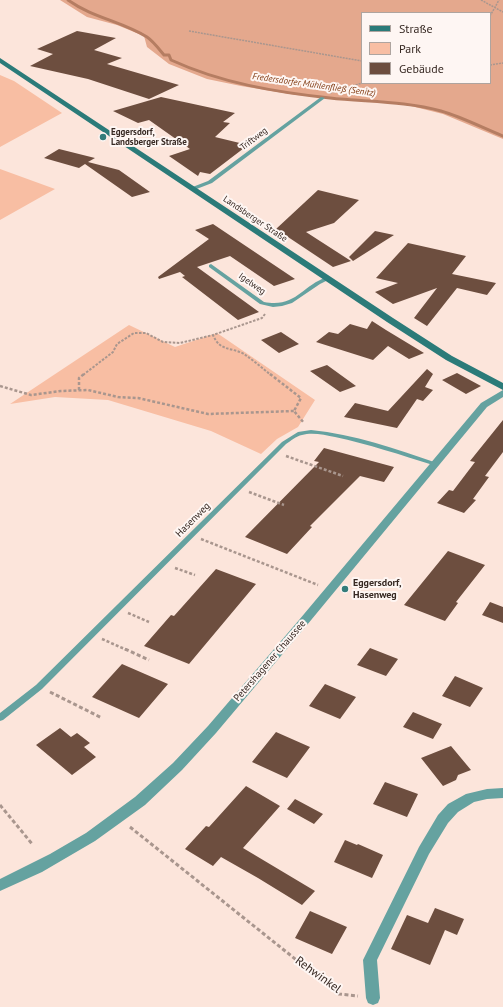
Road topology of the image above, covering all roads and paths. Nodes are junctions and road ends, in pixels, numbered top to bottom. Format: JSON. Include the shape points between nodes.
{"nodes":[{"id":1,"x":482,"y":0,"type":"edge"},
{"id":2,"x":499,"y":0,"type":"edge"},
{"id":3,"x":495,"y":7,"type":"junction"},
{"id":4,"x":503,"y":12,"type":"edge"},
{"id":5,"x":491,"y":14,"type":"edge"},
{"id":6,"x":189,"y":30,"type":"dead end"},
{"id":7,"x":0,"y":60,"type":"edge"},
{"id":8,"x":361,"y":61,"type":"edge"},
{"id":9,"x":503,"y":63,"type":"edge"},
{"id":10,"x":491,"y":65,"type":"edge"},
{"id":11,"x":361,"y":83,"type":"edge"},
{"id":12,"x":329,"y":94,"type":"dead end"},
{"id":13,"x":323,"y":98,"type":"dead end"},
{"id":14,"x":192,"y":189,"type":"junction"},
{"id":15,"x":211,"y":266,"type":"dead end"},
{"id":16,"x":327,"y":279,"type":"junction"},
{"id":17,"x":271,"y":306,"type":"junction"},
{"id":18,"x":213,"y":335,"type":"junction"},
{"id":19,"x":0,"y":386,"type":"edge"},
{"id":20,"x":503,"y":387,"type":"edge"},
{"id":21,"x":79,"y":390,"type":"junction"},
{"id":22,"x":503,"y":393,"type":"edge"},
{"id":23,"x":294,"y":410,"type":"junction"},
{"id":24,"x":311,"y":432,"type":"junction"},
{"id":25,"x":276,"y":452,"type":"junction"},
{"id":26,"x":435,"y":464,"type":"junction"},
{"id":27,"x":343,"y":476,"type":"dead end"},
{"id":28,"x":239,"y":488,"type":"junction"},
{"id":29,"x":284,"y":505,"type":"dead end"},
{"id":30,"x":192,"y":535,"type":"junction"},
{"id":31,"x":163,"y":564,"type":"junction"},
{"id":32,"x":195,"y":575,"type":"dead end"},
{"id":33,"x":330,"y":590,"type":"junction"},
{"id":34,"x":118,"y":609,"type":"junction"},
{"id":35,"x":149,"y":622,"type":"dead end"},
{"id":36,"x":93,"y":635,"type":"junction"},
{"id":37,"x":149,"y":660,"type":"dead end"},
{"id":38,"x":39,"y":687,"type":"junction"},
{"id":39,"x":0,"y":718,"type":"edge"},
{"id":40,"x":102,"y":718,"type":"dead end"},
{"id":41,"x":503,"y":793,"type":"edge"},
{"id":42,"x":0,"y":805,"type":"edge"},
{"id":43,"x":119,"y":817,"type":"junction"},
{"id":44,"x":33,"y":845,"type":"dead end"},
{"id":45,"x":0,"y":885,"type":"edge"},
{"id":46,"x":373,"y":998,"type":"joint"}],
"edges":[{"from":1,"to":3,"type":"path"},
{"from":2,"to":3,"type":"path"},
{"from":3,"to":4,"type":"path"},
{"from":3,"to":5,"type":"path"},
{"from":6,"to":8,"type":"path"},
{"from":7,"to":14,"type":"main road","name":"Landsberger Straße"},
{"from":9,"to":10,"type":"path"},
{"from":11,"to":12,"type":"path"},
{"from":13,"to":14,"type":"lane","name":"Triftweg","via":[[210,182]]},
{"from":14,"to":16,"type":"main road","name":"Landsberger Straße"},
{"from":15,"to":17,"type":"lane","name":"Igelweg","via":[[262,303]]},
{"from":16,"to":17,"type":"lane","name":"Igelweg","via":[[316,283],[292,302]]},
{"from":16,"to":20,"type":"main road","name":"Landsberger Straße","via":[[449,358]]},
{"from":17,"to":18,"type":"path","via":[[262,318]]},
{"from":18,"to":21,"type":"path","via":[[180,344],[163,342],[146,333],[134,333],[117,344],[113,352],[80,378]]},
{"from":18,"to":23,"type":"path","via":[[214,340],[231,352],[242,353],[301,398]]},
{"from":19,"to":21,"type":"path","via":[[31,395]]},
{"from":21,"to":23,"type":"path","via":[[138,398],[208,414]]},
{"from":22,"to":26,"type":"street","name":"Petershagener Chaussee","via":[[484,405]]},
{"from":23,"to":24,"type":"path"},
{"from":24,"to":25,"type":"lane","name":"Hasenweg","via":[[300,433],[284,443]]},
{"from":24,"to":26,"type":"lane","name":"Hasenweg","via":[[331,434]]},
{"from":25,"to":27,"type":"path"},
{"from":25,"to":28,"type":"lane","name":"Hasenweg"},
{"from":26,"to":33,"type":"street","name":"Petershagener Chaussee"},
{"from":28,"to":29,"type":"path"},
{"from":28,"to":30,"type":"lane","name":"Hasenweg"},
{"from":30,"to":31,"type":"lane","name":"Hasenweg"},
{"from":30,"to":33,"type":"path"},
{"from":31,"to":32,"type":"path"},
{"from":31,"to":34,"type":"lane","name":"Hasenweg"},
{"from":33,"to":43,"type":"street","name":"Petershagener Chaussee","via":[[192,751]]},
{"from":34,"to":35,"type":"path"},
{"from":34,"to":36,"type":"lane","name":"Hasenweg"},
{"from":36,"to":37,"type":"path"},
{"from":36,"to":38,"type":"lane","name":"Hasenweg"},
{"from":38,"to":39,"type":"lane","name":"Hasenweg"},
{"from":38,"to":40,"type":"path"},
{"from":41,"to":46,"type":"street","via":[[471,798],[454,808],[443,819],[424,851],[370,960]]},
{"from":42,"to":44,"type":"path"},
{"from":43,"to":45,"type":"street","name":"Petershagener Chaussee","via":[[52,860]]},
{"from":43,"to":46,"type":"path","name":"Rehwinkel","via":[[339,994]]}]}
